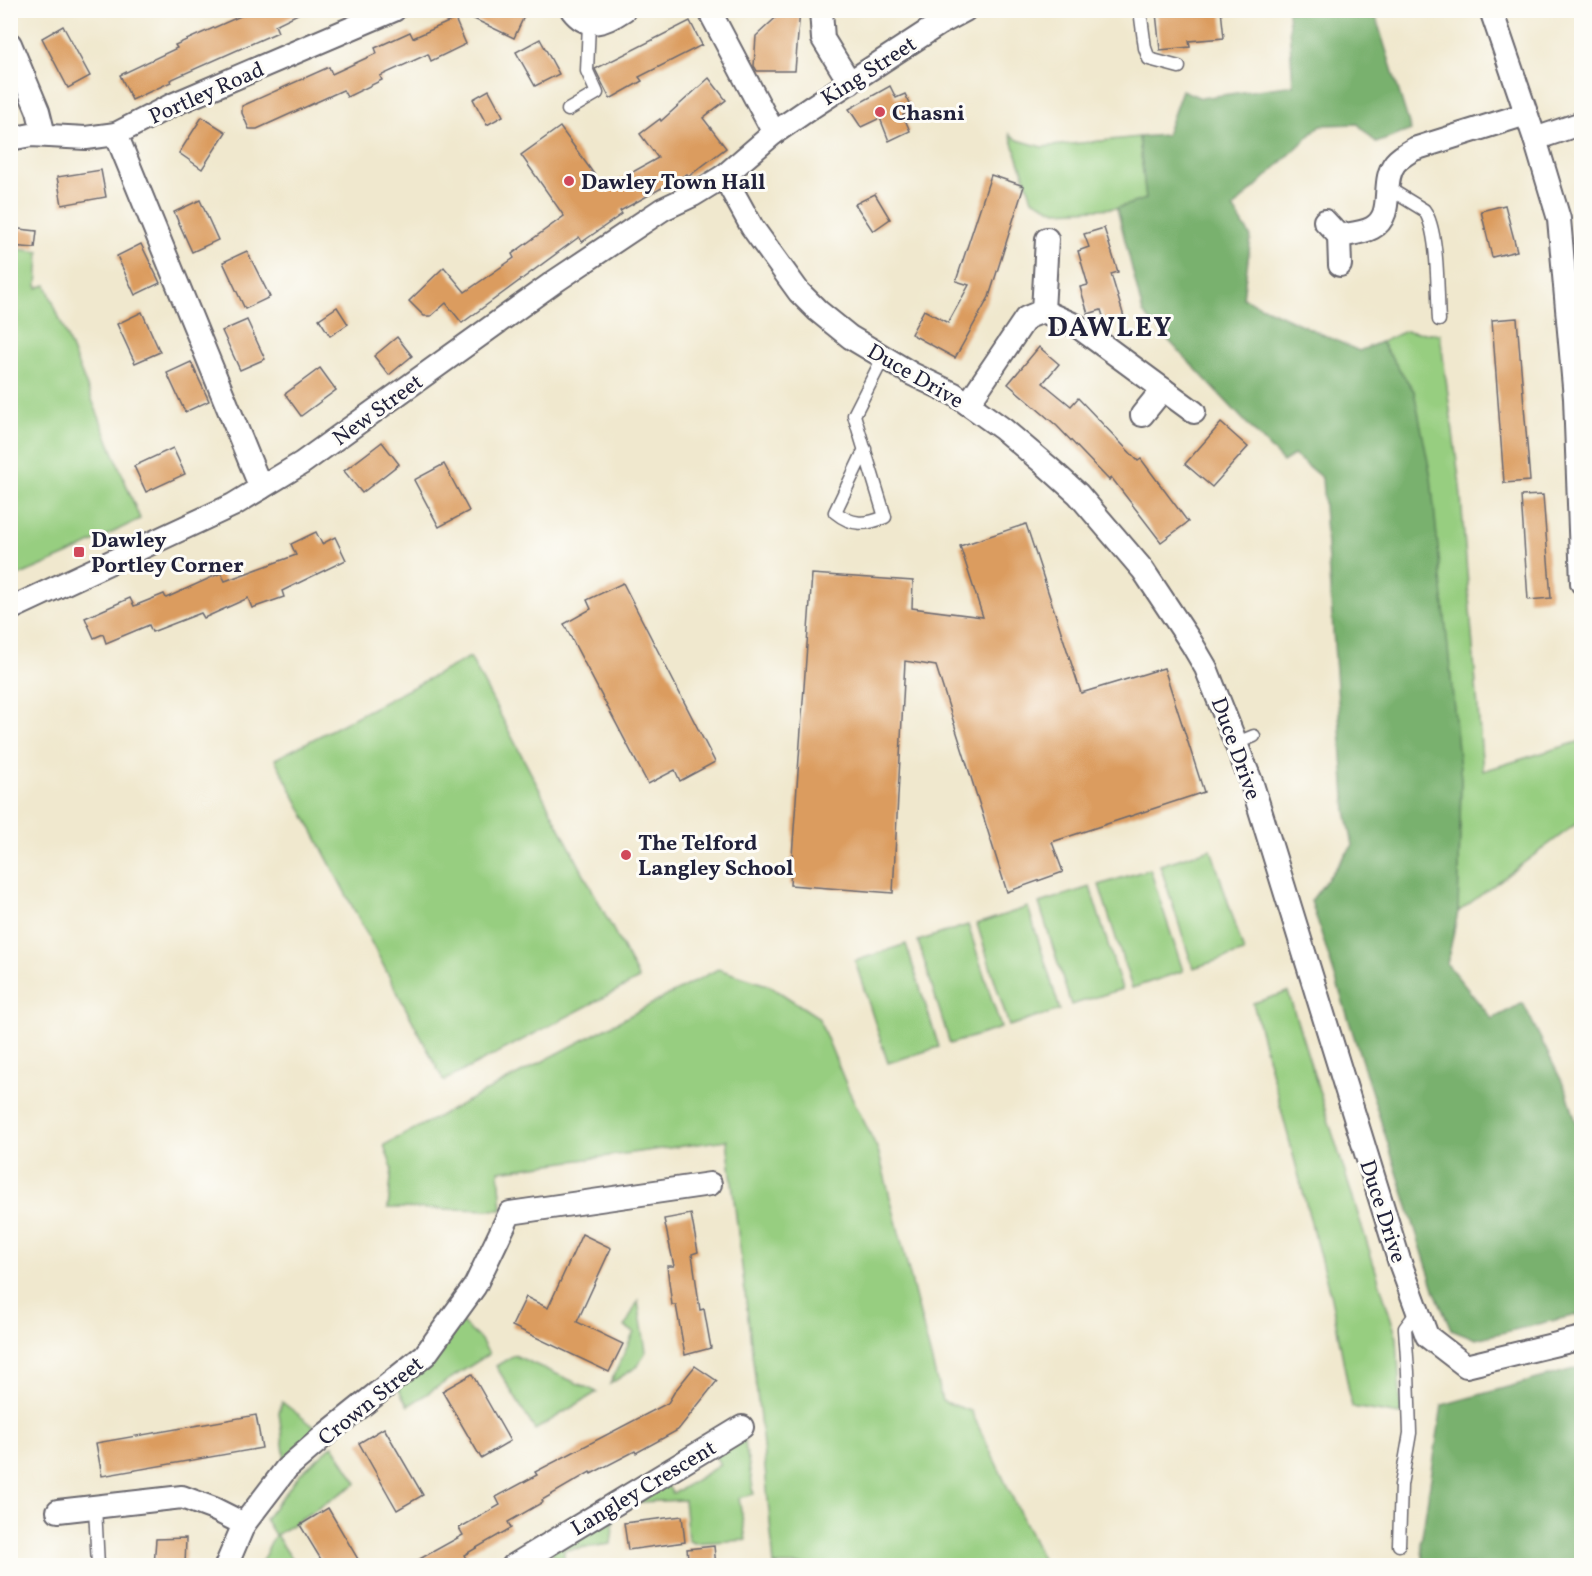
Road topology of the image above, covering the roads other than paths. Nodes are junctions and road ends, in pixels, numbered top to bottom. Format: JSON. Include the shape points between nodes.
{"nodes":[{"id":1,"x":393,"y":10,"type":"edge"},
{"id":2,"x":624,"y":10,"type":"edge"},
{"id":3,"x":709,"y":10,"type":"edge"},
{"id":4,"x":821,"y":10,"type":"edge"},
{"id":5,"x":964,"y":10,"type":"edge"},
{"id":6,"x":1140,"y":10,"type":"edge"},
{"id":7,"x":1491,"y":10,"type":"edge"},
{"id":8,"x":580,"y":17,"type":"edge"},
{"id":9,"x":936,"y":17,"type":"edge"},
{"id":10,"x":10,"y":44,"type":"edge"},
{"id":11,"x":1179,"y":67,"type":"dead end"},
{"id":12,"x":850,"y":83,"type":"junction"},
{"id":13,"x":568,"y":110,"type":"dead end"},
{"id":14,"x":1526,"y":114,"type":"junction"},
{"id":15,"x":1581,"y":123,"type":"edge"},
{"id":16,"x":774,"y":133,"type":"junction"},
{"id":17,"x":116,"y":134,"type":"junction"},
{"id":18,"x":44,"y":135,"type":"junction"},
{"id":19,"x":10,"y":139,"type":"edge"},
{"id":20,"x":1535,"y":139,"type":"junction"},
{"id":21,"x":724,"y":176,"type":"junction"},
{"id":22,"x":1389,"y":188,"type":"junction"},
{"id":23,"x":1047,"y":239,"type":"dead end"},
{"id":24,"x":1340,"y":264,"type":"dead end"},
{"id":25,"x":1043,"y":311,"type":"junction"},
{"id":26,"x":1439,"y":320,"type":"dead end"},
{"id":27,"x":884,"y":356,"type":"junction"},
{"id":28,"x":1163,"y":389,"type":"junction"},
{"id":29,"x":1578,"y":398,"type":"edge"},
{"id":30,"x":968,"y":404,"type":"junction"},
{"id":31,"x":1194,"y":412,"type":"dead end"},
{"id":32,"x":1142,"y":415,"type":"dead end"},
{"id":33,"x":865,"y":449,"type":"junction"},
{"id":34,"x":261,"y":489,"type":"junction"},
{"id":35,"x":1581,"y":583,"type":"edge"},
{"id":36,"x":10,"y":609,"type":"edge"},
{"id":37,"x":710,"y":1184,"type":"dead end"},
{"id":38,"x":1418,"y":1311,"type":"junction"},
{"id":39,"x":1581,"y":1338,"type":"edge"},
{"id":40,"x":742,"y":1427,"type":"dead end"},
{"id":41,"x":95,"y":1507,"type":"junction"},
{"id":42,"x":58,"y":1511,"type":"dead end"},
{"id":43,"x":244,"y":1524,"type":"junction"},
{"id":44,"x":1399,"y":1545,"type":"dead end"},
{"id":45,"x":98,"y":1566,"type":"edge"},
{"id":46,"x":226,"y":1566,"type":"edge"},
{"id":47,"x":513,"y":1566,"type":"edge"}],
"edges":[{"from":1,"to":17,"type":"street","name":"Portley Road","via":[[172,105]]},
{"from":2,"to":8,"type":"street","via":[[605,22]]},
{"from":3,"to":16,"type":"street"},
{"from":4,"to":12,"type":"street","via":[[823,39]]},
{"from":5,"to":9,"type":"street","name":"King Street"},
{"from":6,"to":11,"type":"lane","via":[[1149,59]]},
{"from":7,"to":14,"type":"street"},
{"from":8,"to":13,"type":"lane","via":[[587,71],[597,93]]},
{"from":9,"to":12,"type":"street","name":"King Street"},
{"from":10,"to":18,"type":"street"},
{"from":12,"to":16,"type":"street","name":"King Street"},
{"from":14,"to":20,"type":"street"},
{"from":14,"to":22,"type":"street","via":[[1414,149],[1393,165]]},
{"from":15,"to":20,"type":"street"},
{"from":16,"to":21,"type":"street","name":"King Street"},
{"from":17,"to":18,"type":"street","name":"Portley Road","via":[[86,138]]},
{"from":17,"to":34,"type":"street"},
{"from":18,"to":19,"type":"street","name":"Portley Road"},
{"from":20,"to":29,"type":"street","via":[[1559,219]]},
{"from":21,"to":27,"type":"street","name":"Duce Drive","via":[[752,227],[799,291],[829,322]]},
{"from":21,"to":34,"type":"street","name":"New Street","via":[[663,208]]},
{"from":22,"to":24,"type":"street","via":[[1386,210],[1371,229],[1332,228]]},
{"from":22,"to":26,"type":"lane","via":[[1428,215],[1434,234]]},
{"from":23,"to":25,"type":"street"},
{"from":25,"to":28,"type":"street","via":[[1077,326]]},
{"from":25,"to":30,"type":"street","via":[[1026,318]]},
{"from":27,"to":30,"type":"street","name":"Duce Drive"},
{"from":27,"to":33,"type":"lane","via":[[854,415]]},
{"from":28,"to":31,"type":"street"},
{"from":28,"to":32,"type":"street"},
{"from":29,"to":35,"type":"street"},
{"from":30,"to":38,"type":"street","name":"Duce Drive","via":[[1078,494],[1143,570],[1246,739],[1252,784]]},
{"from":33,"to":33,"type":"lane","via":[[885,517],[870,524],[845,520],[835,512]]},
{"from":34,"to":36,"type":"street","name":"New Street"},
{"from":37,"to":43,"type":"street","name":"Crown Street","via":[[510,1213],[476,1286],[425,1355],[286,1469]]},
{"from":38,"to":39,"type":"street","name":"Duce Drive","via":[[1427,1336],[1466,1366]]},
{"from":38,"to":44,"type":"lane","via":[[1405,1328],[1410,1433],[1401,1485]]},
{"from":40,"to":47,"type":"street","name":"Langley Crescent"},
{"from":41,"to":42,"type":"street"},
{"from":41,"to":43,"type":"street","via":[[182,1497]]},
{"from":41,"to":45,"type":"lane"},
{"from":43,"to":46,"type":"street","name":"Crown Street"}]}
